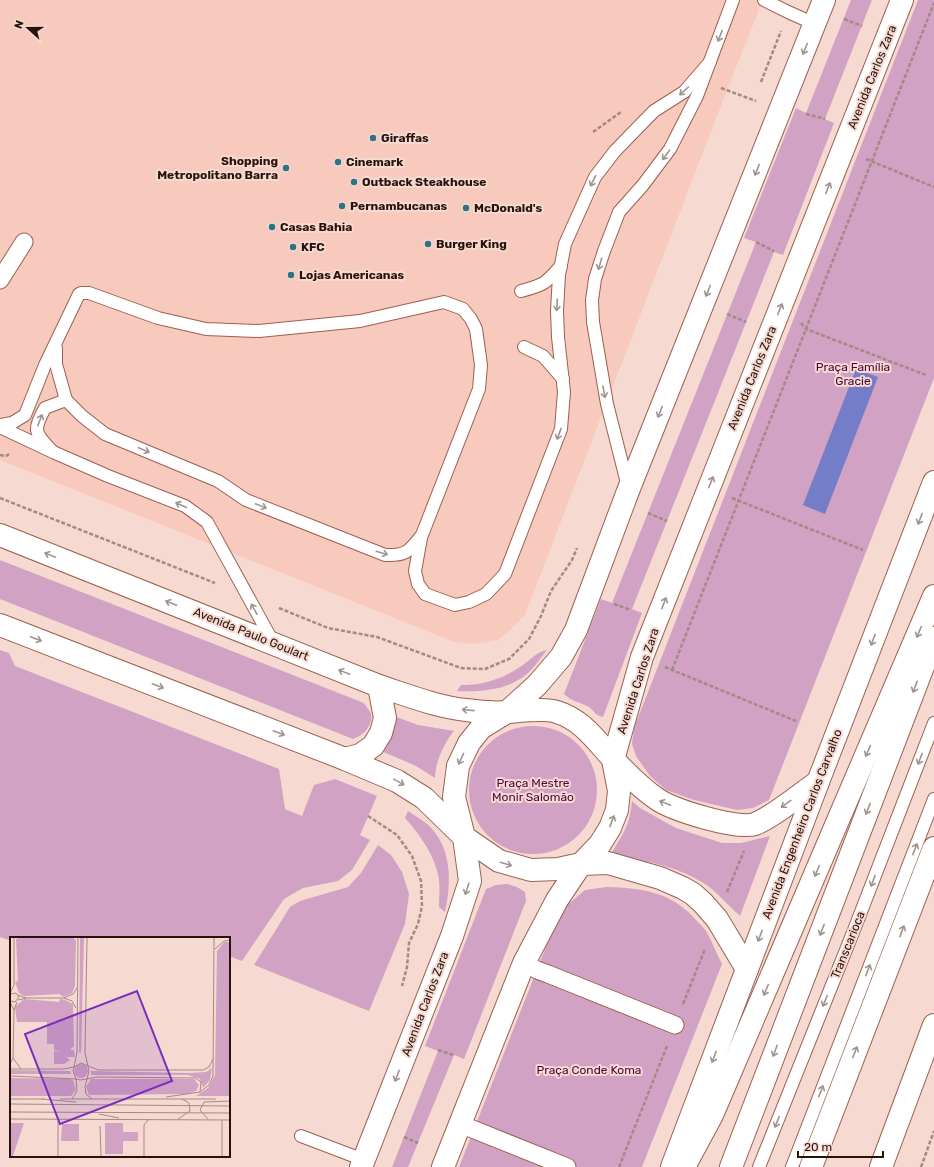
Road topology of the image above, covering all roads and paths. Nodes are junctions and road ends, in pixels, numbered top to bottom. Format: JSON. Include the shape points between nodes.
{"nodes":[{"id":1,"x":733,"y":0,"type":"edge"},
{"id":2,"x":764,"y":0,"type":"edge"},
{"id":3,"x":824,"y":0,"type":"edge"},
{"id":4,"x":902,"y":0,"type":"edge"},
{"id":5,"x":934,"y":3,"type":"edge"},
{"id":6,"x":788,"y":12,"type":"junction"},
{"id":7,"x":843,"y":19,"type":"dead end"},
{"id":8,"x":815,"y":24,"type":"junction"},
{"id":9,"x":862,"y":26,"type":"dead end"},
{"id":10,"x":710,"y":62,"type":"junction"},
{"id":11,"x":760,"y":86,"type":"dead end"},
{"id":12,"x":757,"y":93,"type":"dead end"},
{"id":13,"x":754,"y":101,"type":"dead end"},
{"id":14,"x":806,"y":114,"type":"dead end"},
{"id":15,"x":825,"y":119,"type":"dead end"},
{"id":16,"x":843,"y":149,"type":"junction"},
{"id":17,"x":872,"y":161,"type":"junction"},
{"id":18,"x":934,"y":187,"type":"edge"},
{"id":19,"x":24,"y":242,"type":"dead end"},
{"id":20,"x":756,"y":242,"type":"dead end"},
{"id":21,"x":774,"y":251,"type":"dead end"},
{"id":22,"x":561,"y":266,"type":"junction"},
{"id":23,"x":0,"y":280,"type":"edge"},
{"id":24,"x":521,"y":291,"type":"dead end"},
{"id":25,"x":780,"y":310,"type":"junction"},
{"id":26,"x":727,"y":314,"type":"dead end"},
{"id":27,"x":746,"y":322,"type":"dead end"},
{"id":28,"x":806,"y":329,"type":"junction"},
{"id":29,"x":56,"y":343,"type":"junction"},
{"id":30,"x":524,"y":347,"type":"dead end"},
{"id":31,"x":926,"y":375,"type":"dead end"},
{"id":32,"x":563,"y":379,"type":"junction"},
{"id":33,"x":66,"y":400,"type":"junction"},
{"id":34,"x":0,"y":426,"type":"edge"},
{"id":35,"x":53,"y":452,"type":"junction"},
{"id":36,"x":934,"y":482,"type":"edge"},
{"id":37,"x":709,"y":489,"type":"junction"},
{"id":38,"x":628,"y":491,"type":"junction"},
{"id":39,"x":0,"y":498,"type":"edge"},
{"id":40,"x":739,"y":500,"type":"junction"},
{"id":41,"x":648,"y":513,"type":"dead end"},
{"id":42,"x":667,"y":521,"type":"dead end"},
{"id":43,"x":0,"y":535,"type":"edge"},
{"id":44,"x":422,"y":535,"type":"junction"},
{"id":45,"x":578,"y":546,"type":"dead end"},
{"id":46,"x":863,"y":550,"type":"dead end"},
{"id":47,"x":247,"y":595,"type":"junction"},
{"id":48,"x":934,"y":596,"type":"edge"},
{"id":49,"x":612,"y":603,"type":"dead end"},
{"id":50,"x":632,"y":610,"type":"dead end"},
{"id":51,"x":0,"y":625,"type":"edge"},
{"id":52,"x":934,"y":638,"type":"edge"},
{"id":53,"x":273,"y":643,"type":"junction"},
{"id":54,"x":642,"y":657,"type":"junction"},
{"id":55,"x":672,"y":670,"type":"junction"},
{"id":56,"x":379,"y":686,"type":"junction"},
{"id":57,"x":507,"y":712,"type":"junction"},
{"id":58,"x":796,"y":720,"type":"dead end"},
{"id":59,"x":934,"y":723,"type":"edge"},
{"id":60,"x":345,"y":759,"type":"junction"},
{"id":61,"x":613,"y":760,"type":"junction"},
{"id":62,"x":818,"y":782,"type":"junction"},
{"id":63,"x":934,"y":799,"type":"edge"},
{"id":64,"x":368,"y":816,"type":"dead end"},
{"id":65,"x":754,"y":824,"type":"junction"},
{"id":66,"x":464,"y":836,"type":"junction"},
{"id":67,"x":933,"y":849,"type":"edge"},
{"id":68,"x":581,"y":864,"type":"junction"},
{"id":69,"x":717,"y":919,"type":"junction"},
{"id":70,"x":524,"y":963,"type":"junction"},
{"id":71,"x":747,"y":969,"type":"junction"},
{"id":72,"x":401,"y":992,"type":"dead end"},
{"id":73,"x":675,"y":1025,"type":"dead end"},
{"id":74,"x":934,"y":1025,"type":"edge"},
{"id":75,"x":438,"y":1050,"type":"dead end"},
{"id":76,"x":454,"y":1055,"type":"dead end"},
{"id":77,"x":460,"y":1124,"type":"junction"},
{"id":78,"x":934,"y":1131,"type":"edge"},
{"id":79,"x":301,"y":1136,"type":"dead end"},
{"id":80,"x":404,"y":1137,"type":"dead end"},
{"id":81,"x":418,"y":1143,"type":"dead end"},
{"id":82,"x":363,"y":1163,"type":"edge"},
{"id":83,"x":443,"y":1167,"type":"edge"},
{"id":84,"x":567,"y":1167,"type":"edge"},
{"id":85,"x":672,"y":1167,"type":"edge"},
{"id":86,"x":684,"y":1167,"type":"edge"},
{"id":87,"x":731,"y":1167,"type":"edge"},
{"id":88,"x":759,"y":1167,"type":"edge"},
{"id":89,"x":792,"y":1167,"type":"edge"},
{"id":90,"x":811,"y":1167,"type":"edge"},
{"id":91,"x":881,"y":1167,"type":"edge"},
{"id":92,"x":921,"y":1167,"type":"edge"}],
"edges":[{"from":1,"to":10,"type":"lane","one_way":true},
{"from":2,"to":6,"type":"lane"},
{"from":3,"to":8,"type":"main road"},
{"from":4,"to":16,"type":"main road","name":"Avenida Carlos Zara"},
{"from":5,"to":17,"type":"path"},
{"from":6,"to":8,"type":"lane"},
{"from":6,"to":11,"type":"path"},
{"from":7,"to":9,"type":"path"},
{"from":8,"to":38,"type":"main road","one_way":true},
{"from":10,"to":22,"type":"lane","one_way":true,"via":[[684,92],[654,111],[633,131],[595,177],[565,244]]},
{"from":10,"to":38,"type":"lane","one_way":true,"via":[[697,96],[670,149],[619,212],[595,279],[592,300],[593,322],[603,386]]},
{"from":12,"to":13,"type":"path"},
{"from":14,"to":15,"type":"path"},
{"from":16,"to":17,"type":"path"},
{"from":25,"to":16,"type":"main road","name":"Avenida Carlos Zara","one_way":true},
{"from":17,"to":18,"type":"path"},
{"from":17,"to":28,"type":"path"},
{"from":19,"to":23,"type":"street"},
{"from":20,"to":21,"type":"path"},
{"from":22,"to":24,"type":"lane","via":[[546,282]]},
{"from":22,"to":32,"type":"lane","one_way":true,"via":[[557,311]]},
{"from":25,"to":28,"type":"path","via":[[794,315]]},
{"from":37,"to":25,"type":"main road","name":"Avenida Carlos Zara","one_way":true},
{"from":26,"to":27,"type":"path"},
{"from":28,"to":31,"type":"path"},
{"from":28,"to":40,"type":"path"},
{"from":29,"to":33,"type":"lane","via":[[56,364]]},
{"from":29,"to":34,"type":"lane","via":[[25,415],[12,423]]},
{"from":29,"to":44,"type":"lane","via":[[79,294],[83,292],[158,318],[206,329],[259,332],[360,321],[444,302],[463,309],[472,319],[476,329],[481,365],[479,389]]},
{"from":30,"to":32,"type":"lane","via":[[543,356]]},
{"from":32,"to":44,"type":"lane","one_way":true,"via":[[561,429],[505,574],[486,594],[469,602],[455,604],[425,594],[418,584],[415,571]]},
{"from":35,"to":33,"type":"lane","one_way":true,"via":[[37,431],[38,422],[45,408]]},
{"from":33,"to":44,"type":"lane","one_way":true,"via":[[105,434],[218,481],[246,500],[385,555],[405,554]]},
{"from":34,"to":35,"type":"lane"},
{"from":47,"to":35,"type":"lane","one_way":true,"via":[[207,522],[185,506]]},
{"from":36,"to":62,"type":"main road","name":"Avenida Engenheiro Carlos Carvalho","one_way":true},
{"from":37,"to":40,"type":"path"},
{"from":54,"to":37,"type":"main road","name":"Avenida Carlos Zara","one_way":true},
{"from":38,"to":57,"type":"main road","via":[[576,630],[561,658]]},
{"from":39,"to":47,"type":"path"},
{"from":40,"to":46,"type":"path"},
{"from":40,"to":55,"type":"path"},
{"from":41,"to":42,"type":"path"},
{"from":53,"to":43,"type":"main road","name":"Avenida Paulo Goulart","one_way":true},
{"from":45,"to":47,"type":"path","via":[[572,560],[551,591],[529,639],[509,659],[485,669],[461,668],[377,637],[328,628]]},
{"from":53,"to":47,"type":"lane","one_way":true},
{"from":48,"to":86,"type":"main road","one_way":true,"via":[[712,1115]]},
{"from":49,"to":50,"type":"path"},
{"from":51,"to":60,"type":"main road","one_way":true},
{"from":52,"to":87,"type":"main road","one_way":true},
{"from":56,"to":53,"type":"main road","name":"Avenida Paulo Goulart","one_way":true},
{"from":54,"to":55,"type":"path"},
{"from":54,"to":61,"type":"main road","name":"Avenida Carlos Zara"},
{"from":55,"to":58,"type":"path"},
{"from":57,"to":56,"type":"main road","name":"Avenida Paulo Goulart","one_way":true,"via":[[466,710],[428,702]]},
{"from":56,"to":60,"type":"main road","via":[[385,718],[381,733],[372,746],[360,755]]},
{"from":57,"to":61,"type":"main road","name":"Avenida Paulo Goulart","via":[[556,712],[577,722],[594,737]]},
{"from":57,"to":66,"type":"main road","name":"Avenida Carlos Zara","one_way":true,"via":[[481,728],[469,743],[458,766],[454,797]]},
{"from":59,"to":88,"type":"lane","name":"Transcarioca","one_way":true},
{"from":60,"to":66,"type":"main road","one_way":true,"via":[[397,781],[424,798]]},
{"from":65,"to":61,"type":"main road","one_way":true,"via":[[714,821],[658,800]]},
{"from":68,"to":61,"type":"main road","one_way":true,"via":[[600,844],[617,810],[619,791]]},
{"from":62,"to":65,"type":"main road","one_way":true,"via":[[775,813]]},
{"from":62,"to":71,"type":"main road","name":"Avenida Engenheiro Carlos Carvalho","one_way":true},
{"from":89,"to":63,"type":"lane","one_way":true},
{"from":64,"to":72,"type":"path","via":[[397,835],[412,856],[422,881],[422,906],[410,942]]},
{"from":65,"to":69,"type":"path"},
{"from":66,"to":68,"type":"main road","one_way":true,"via":[[499,862],[531,870],[558,869]]},
{"from":66,"to":82,"type":"main road","name":"Avenida Carlos Zara","one_way":true,"via":[[470,881],[452,936]]},
{"from":90,"to":67,"type":"main road","one_way":true},
{"from":68,"to":69,"type":"main road","via":[[608,863],[660,878],[693,894]]},
{"from":68,"to":70,"type":"main road","via":[[557,900]]},
{"from":69,"to":71,"type":"main road"},
{"from":70,"to":73,"type":"street"},
{"from":70,"to":77,"type":"main road"},
{"from":71,"to":85,"type":"main road","name":"Avenida Engenheiro Carlos Carvalho","one_way":true},
{"from":74,"to":91,"type":"main road"},
{"from":75,"to":76,"type":"path"},
{"from":77,"to":83,"type":"main road"},
{"from":77,"to":84,"type":"street"},
{"from":78,"to":92,"type":"path"},
{"from":79,"to":82,"type":"lane"},
{"from":80,"to":81,"type":"path"}]}
